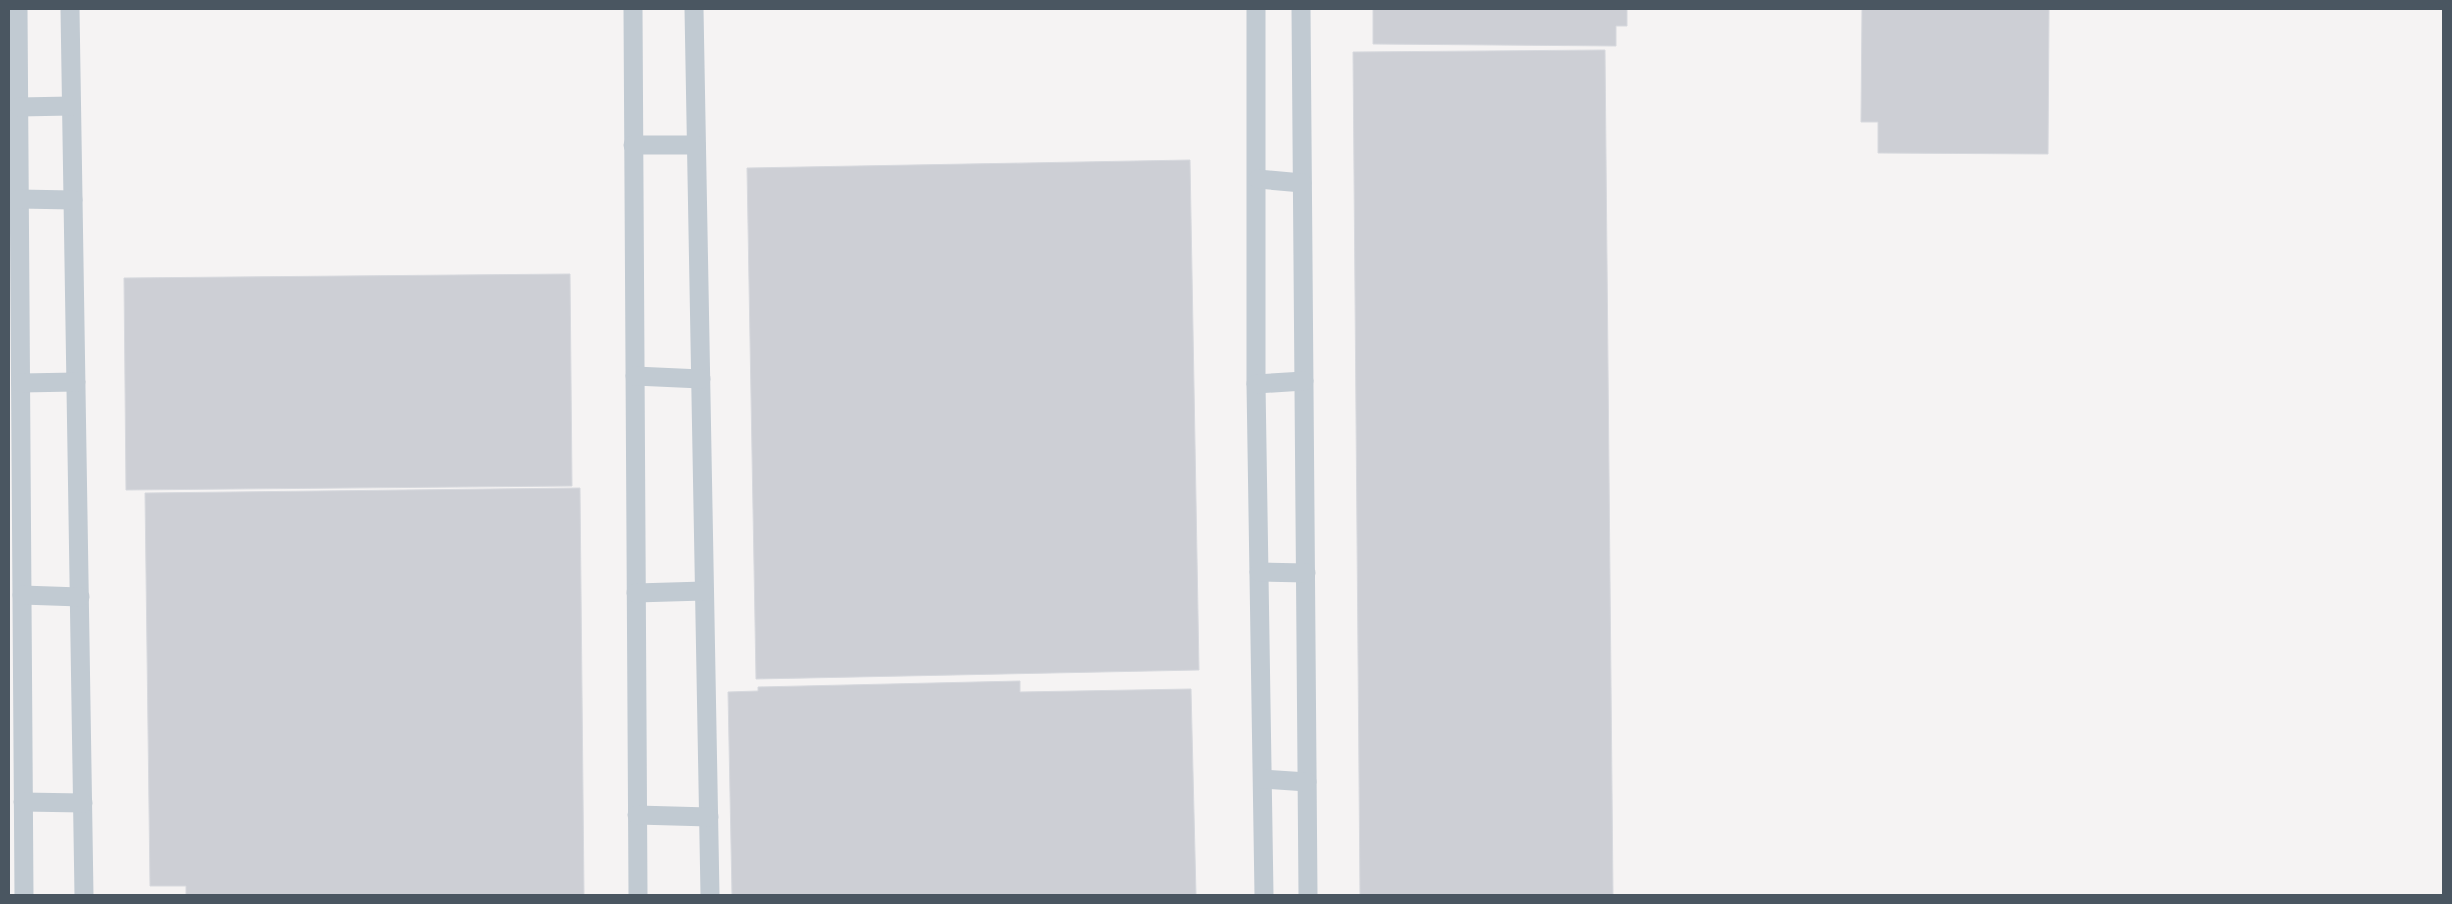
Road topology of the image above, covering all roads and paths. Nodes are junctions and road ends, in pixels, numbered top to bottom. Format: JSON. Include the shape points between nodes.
{"nodes":[{"id":1,"x":18,"y":9,"type":"edge"},
{"id":2,"x":70,"y":9,"type":"edge"},
{"id":3,"x":633,"y":9,"type":"edge"},
{"id":4,"x":694,"y":9,"type":"edge"},
{"id":5,"x":1256,"y":9,"type":"edge"},
{"id":6,"x":1301,"y":9,"type":"edge"},
{"id":7,"x":71,"y":106,"type":"junction"},
{"id":8,"x":19,"y":107,"type":"junction"},
{"id":9,"x":633,"y":145,"type":"junction"},
{"id":10,"x":696,"y":145,"type":"junction"},
{"id":11,"x":1258,"y":179,"type":"junction"},
{"id":12,"x":1302,"y":184,"type":"junction"},
{"id":13,"x":19,"y":199,"type":"junction"},
{"id":14,"x":73,"y":200,"type":"junction"},
{"id":15,"x":635,"y":376,"type":"junction"},
{"id":16,"x":701,"y":379,"type":"junction"},
{"id":17,"x":1304,"y":381,"type":"junction"},
{"id":18,"x":76,"y":382,"type":"junction"},
{"id":19,"x":20,"y":383,"type":"junction"},
{"id":20,"x":1256,"y":384,"type":"junction"},
{"id":21,"x":1259,"y":572,"type":"junction"},
{"id":22,"x":1306,"y":573,"type":"junction"},
{"id":23,"x":704,"y":591,"type":"junction"},
{"id":24,"x":636,"y":593,"type":"junction"},
{"id":25,"x":22,"y":595,"type":"junction"},
{"id":26,"x":80,"y":597,"type":"junction"},
{"id":27,"x":1263,"y":778,"type":"junction"},
{"id":28,"x":1307,"y":782,"type":"junction"},
{"id":29,"x":24,"y":802,"type":"junction"},
{"id":30,"x":83,"y":802,"type":"junction"},
{"id":31,"x":637,"y":815,"type":"junction"},
{"id":32,"x":709,"y":816,"type":"junction"},
{"id":33,"x":24,"y":895,"type":"edge"},
{"id":34,"x":84,"y":895,"type":"edge"},
{"id":35,"x":638,"y":895,"type":"edge"},
{"id":36,"x":710,"y":895,"type":"edge"},
{"id":37,"x":1264,"y":895,"type":"edge"},
{"id":38,"x":1308,"y":895,"type":"edge"}],
"edges":[{"from":1,"to":8,"type":"lane"},
{"from":2,"to":7,"type":"lane"},
{"from":3,"to":9,"type":"lane"},
{"from":4,"to":10,"type":"lane"},
{"from":5,"to":11,"type":"lane"},
{"from":6,"to":12,"type":"lane"},
{"from":7,"to":8,"type":"lane"},
{"from":7,"to":14,"type":"lane"},
{"from":8,"to":13,"type":"lane"},
{"from":9,"to":10,"type":"lane"},
{"from":9,"to":15,"type":"lane"},
{"from":10,"to":16,"type":"lane"},
{"from":11,"to":12,"type":"lane"},
{"from":11,"to":20,"type":"lane"},
{"from":12,"to":17,"type":"lane"},
{"from":13,"to":14,"type":"lane"},
{"from":13,"to":19,"type":"lane"},
{"from":14,"to":18,"type":"lane"},
{"from":15,"to":16,"type":"lane"},
{"from":15,"to":24,"type":"lane"},
{"from":16,"to":23,"type":"lane"},
{"from":17,"to":20,"type":"lane"},
{"from":17,"to":22,"type":"lane"},
{"from":18,"to":19,"type":"lane"},
{"from":18,"to":26,"type":"lane"},
{"from":19,"to":25,"type":"lane"},
{"from":20,"to":21,"type":"lane"},
{"from":21,"to":22,"type":"lane"},
{"from":21,"to":27,"type":"lane"},
{"from":22,"to":28,"type":"lane"},
{"from":23,"to":24,"type":"lane"},
{"from":23,"to":32,"type":"lane"},
{"from":24,"to":31,"type":"lane"},
{"from":25,"to":26,"type":"lane"},
{"from":25,"to":29,"type":"lane"},
{"from":26,"to":30,"type":"lane"},
{"from":27,"to":28,"type":"lane"},
{"from":27,"to":37,"type":"lane"},
{"from":28,"to":38,"type":"lane"},
{"from":29,"to":30,"type":"lane"},
{"from":29,"to":33,"type":"lane"},
{"from":30,"to":34,"type":"lane"},
{"from":31,"to":32,"type":"lane"},
{"from":31,"to":35,"type":"lane"},
{"from":32,"to":36,"type":"lane"}]}
